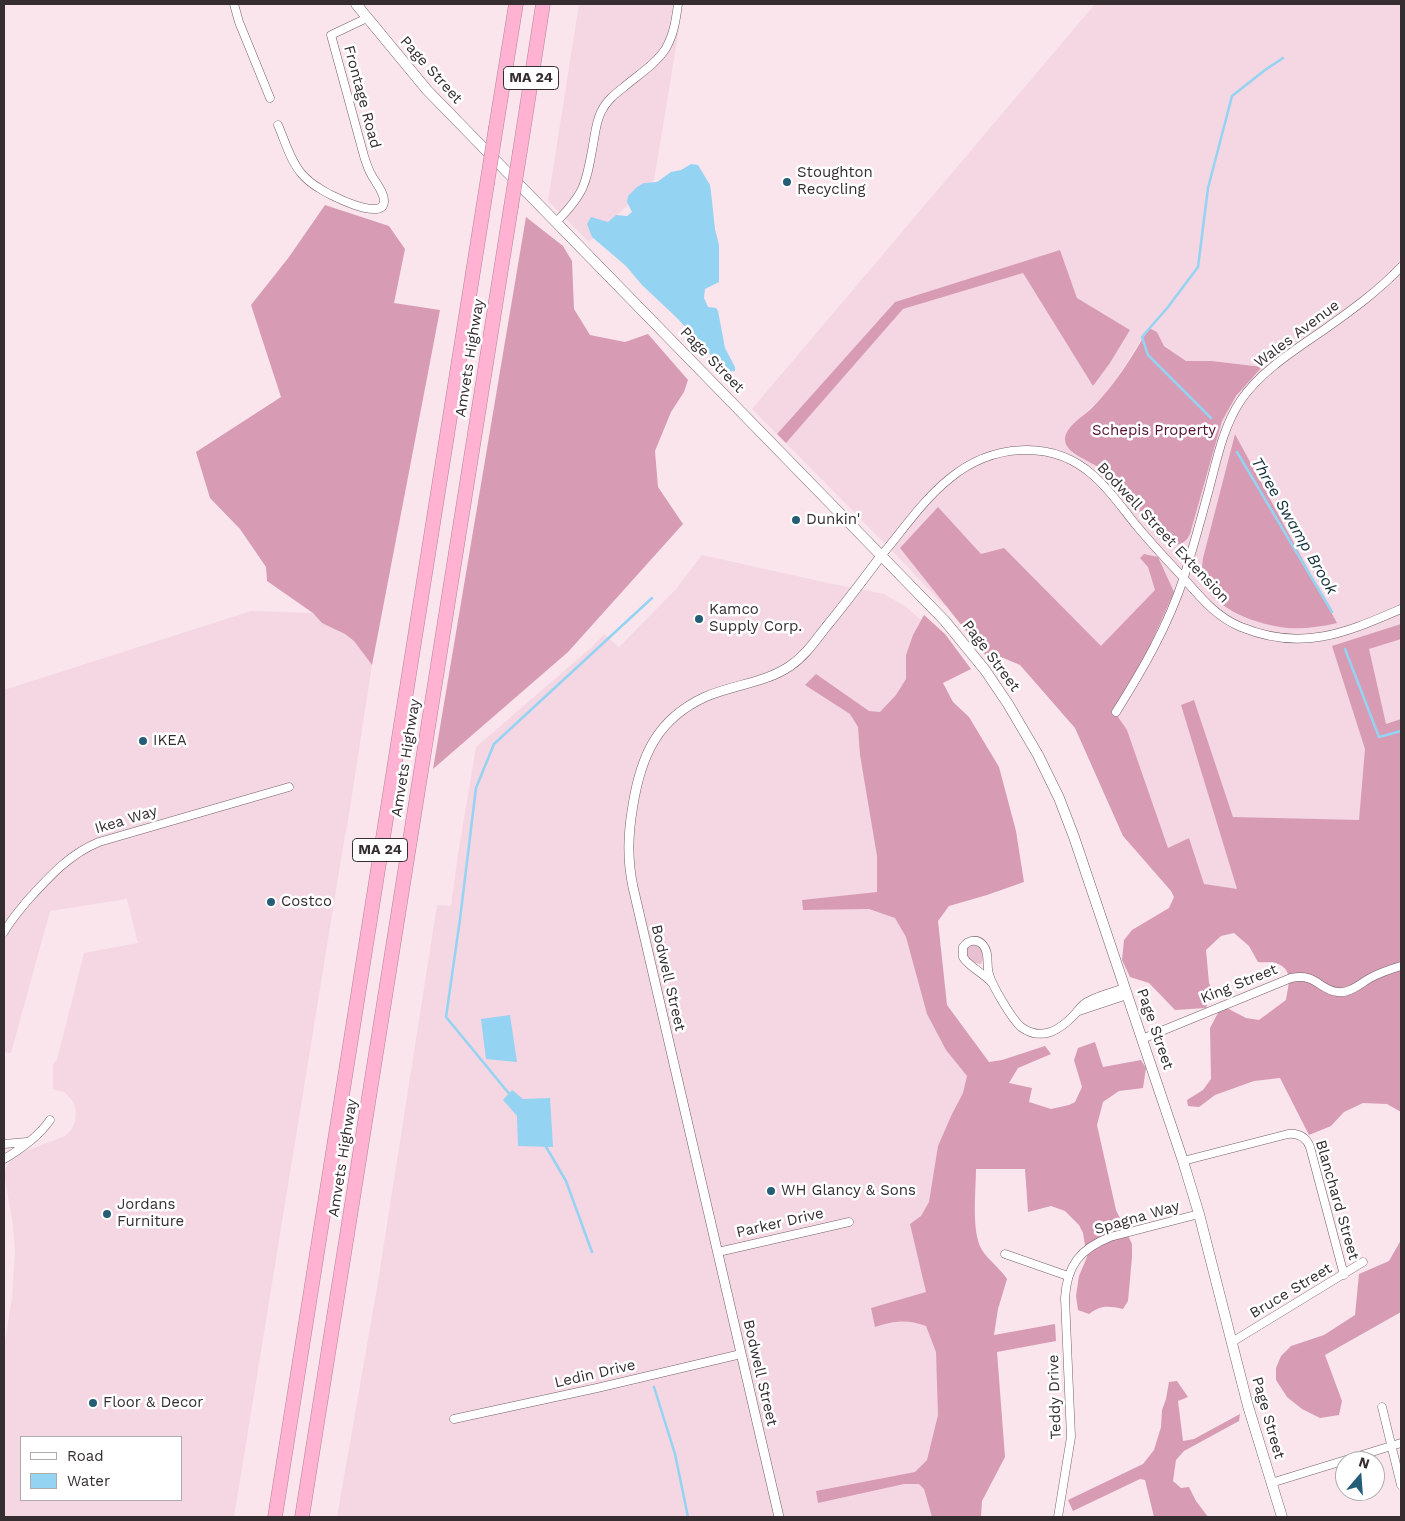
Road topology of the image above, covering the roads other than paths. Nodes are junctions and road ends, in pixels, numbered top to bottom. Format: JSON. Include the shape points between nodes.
{"nodes":[{"id":1,"x":234,"y":4,"type":"edge"},
{"id":2,"x":356,"y":4,"type":"edge"},
{"id":3,"x":516,"y":4,"type":"edge"},
{"id":4,"x":543,"y":4,"type":"edge"},
{"id":5,"x":678,"y":4,"type":"edge"},
{"id":6,"x":367,"y":18,"type":"junction"},
{"id":7,"x":270,"y":98,"type":"dead end"},
{"id":8,"x":278,"y":124,"type":"dead end"},
{"id":9,"x":556,"y":222,"type":"junction"},
{"id":10,"x":1401,"y":267,"type":"edge"},
{"id":11,"x":882,"y":556,"type":"junction"},
{"id":12,"x":1183,"y":578,"type":"junction"},
{"id":13,"x":1401,"y":609,"type":"edge"},
{"id":14,"x":1116,"y":712,"type":"dead end"},
{"id":15,"x":289,"y":787,"type":"dead end"},
{"id":16,"x":4,"y":932,"type":"edge"},
{"id":17,"x":987,"y":960,"type":"junction"},
{"id":18,"x":1401,"y":966,"type":"edge"},
{"id":19,"x":972,"y":967,"type":"junction"},
{"id":20,"x":993,"y":984,"type":"junction"},
{"id":21,"x":1126,"y":991,"type":"junction"},
{"id":22,"x":1142,"y":1039,"type":"junction"},
{"id":23,"x":50,"y":1120,"type":"dead end"},
{"id":24,"x":27,"y":1142,"type":"junction"},
{"id":25,"x":4,"y":1144,"type":"edge"},
{"id":26,"x":4,"y":1159,"type":"edge"},
{"id":27,"x":1183,"y":1160,"type":"junction"},
{"id":28,"x":1199,"y":1214,"type":"junction"},
{"id":29,"x":849,"y":1222,"type":"dead end"},
{"id":30,"x":718,"y":1252,"type":"junction"},
{"id":31,"x":1005,"y":1254,"type":"dead end"},
{"id":32,"x":1363,"y":1262,"type":"dead end"},
{"id":33,"x":1344,"y":1275,"type":"junction"},
{"id":34,"x":1068,"y":1276,"type":"junction"},
{"id":35,"x":1232,"y":1342,"type":"junction"},
{"id":36,"x":741,"y":1354,"type":"junction"},
{"id":37,"x":1382,"y":1406,"type":"dead end"},
{"id":38,"x":454,"y":1419,"type":"dead end"},
{"id":39,"x":1401,"y":1443,"type":"edge"},
{"id":40,"x":1392,"y":1446,"type":"junction"},
{"id":41,"x":1271,"y":1483,"type":"junction"},
{"id":42,"x":1401,"y":1485,"type":"edge"},
{"id":43,"x":275,"y":1517,"type":"edge"},
{"id":44,"x":302,"y":1517,"type":"edge"},
{"id":45,"x":779,"y":1517,"type":"edge"},
{"id":46,"x":1058,"y":1517,"type":"edge"},
{"id":47,"x":1282,"y":1517,"type":"edge"}],
"edges":[{"from":1,"to":7,"type":"street"},
{"from":2,"to":6,"type":"main road","name":"Page Street"},
{"from":3,"to":43,"type":"highway","name":"Amvets Highway","number":"MA 24","bridge":true},
{"from":4,"to":44,"type":"highway","name":"Amvets Highway","number":"MA 24","bridge":true},
{"from":5,"to":9,"type":"street","via":[[674,29],[663,52],[601,112],[584,187],[574,204]]},
{"from":6,"to":8,"type":"street","name":"Frontage Road","via":[[331,35],[364,156],[382,194],[383,206],[369,209],[348,203],[319,188],[300,172]]},
{"from":6,"to":9,"type":"main road","name":"Page Street","via":[[420,83]]},
{"from":9,"to":11,"type":"main road","name":"Page Street"},
{"from":10,"to":12,"type":"street","name":"Wales Avenue","via":[[1366,299],[1275,365],[1240,402],[1225,432]]},
{"from":11,"to":12,"type":"street","name":"Bodwell Street Extension","via":[[936,491],[961,470],[1007,451],[1041,450],[1063,456],[1093,475]]},
{"from":11,"to":21,"type":"main road","name":"Page Street","via":[[970,651],[1028,738],[1067,816]]},
{"from":11,"to":30,"type":"street","name":"Bodwell Street","via":[[807,651],[791,665],[766,678],[704,698],[675,716],[650,747],[637,779],[628,841],[630,875]]},
{"from":12,"to":13,"type":"street","name":"Bodwell Street Extension","via":[[1222,618],[1256,633],[1278,637],[1315,638],[1338,634]]},
{"from":12,"to":14,"type":"street","name":"Wales Avenue","via":[[1154,647]]},
{"from":15,"to":16,"type":"street","name":"Ikea Way","via":[[83,849],[52,874]]},
{"from":17,"to":19,"type":"street","via":[[984,968]]},
{"from":17,"to":19,"type":"street","via":[[982,943],[969,942],[962,953]]},
{"from":17,"to":20,"type":"street"},
{"from":18,"to":22,"type":"street","name":"King Street","via":[[1343,992],[1332,991],[1309,978],[1298,976]]},
{"from":19,"to":20,"type":"street"},
{"from":20,"to":21,"type":"street","via":[[1016,1021],[1033,1032],[1048,1033],[1058,1029],[1089,1000]]},
{"from":21,"to":22,"type":"main road","name":"Page Street"},
{"from":22,"to":27,"type":"main road","name":"Page Street"},
{"from":23,"to":24,"type":"street"},
{"from":24,"to":25,"type":"street"},
{"from":24,"to":26,"type":"street"},
{"from":27,"to":28,"type":"main road","name":"Page Street"},
{"from":27,"to":33,"type":"street","name":"Blanchard Street","via":[[1288,1134],[1305,1138]]},
{"from":28,"to":34,"type":"street","name":"Spagna Way","via":[[1097,1242],[1078,1257]]},
{"from":28,"to":35,"type":"main road","name":"Page Street"},
{"from":29,"to":30,"type":"street","name":"Parker Drive"},
{"from":30,"to":36,"type":"street","name":"Bodwell Street"},
{"from":31,"to":34,"type":"street"},
{"from":32,"to":33,"type":"street","name":"Bruce Street"},
{"from":33,"to":35,"type":"street","name":"Bruce Street"},
{"from":34,"to":46,"type":"street","name":"Teddy Drive","via":[[1065,1298],[1071,1438]]},
{"from":35,"to":41,"type":"main road","name":"Page Street"},
{"from":36,"to":38,"type":"street","name":"Ledin Drive"},
{"from":36,"to":45,"type":"street","name":"Bodwell Street"},
{"from":37,"to":40,"type":"street"},
{"from":39,"to":40,"type":"street"},
{"from":40,"to":41,"type":"street"},
{"from":40,"to":42,"type":"street"},
{"from":41,"to":47,"type":"main road","name":"Page Street"}]}
